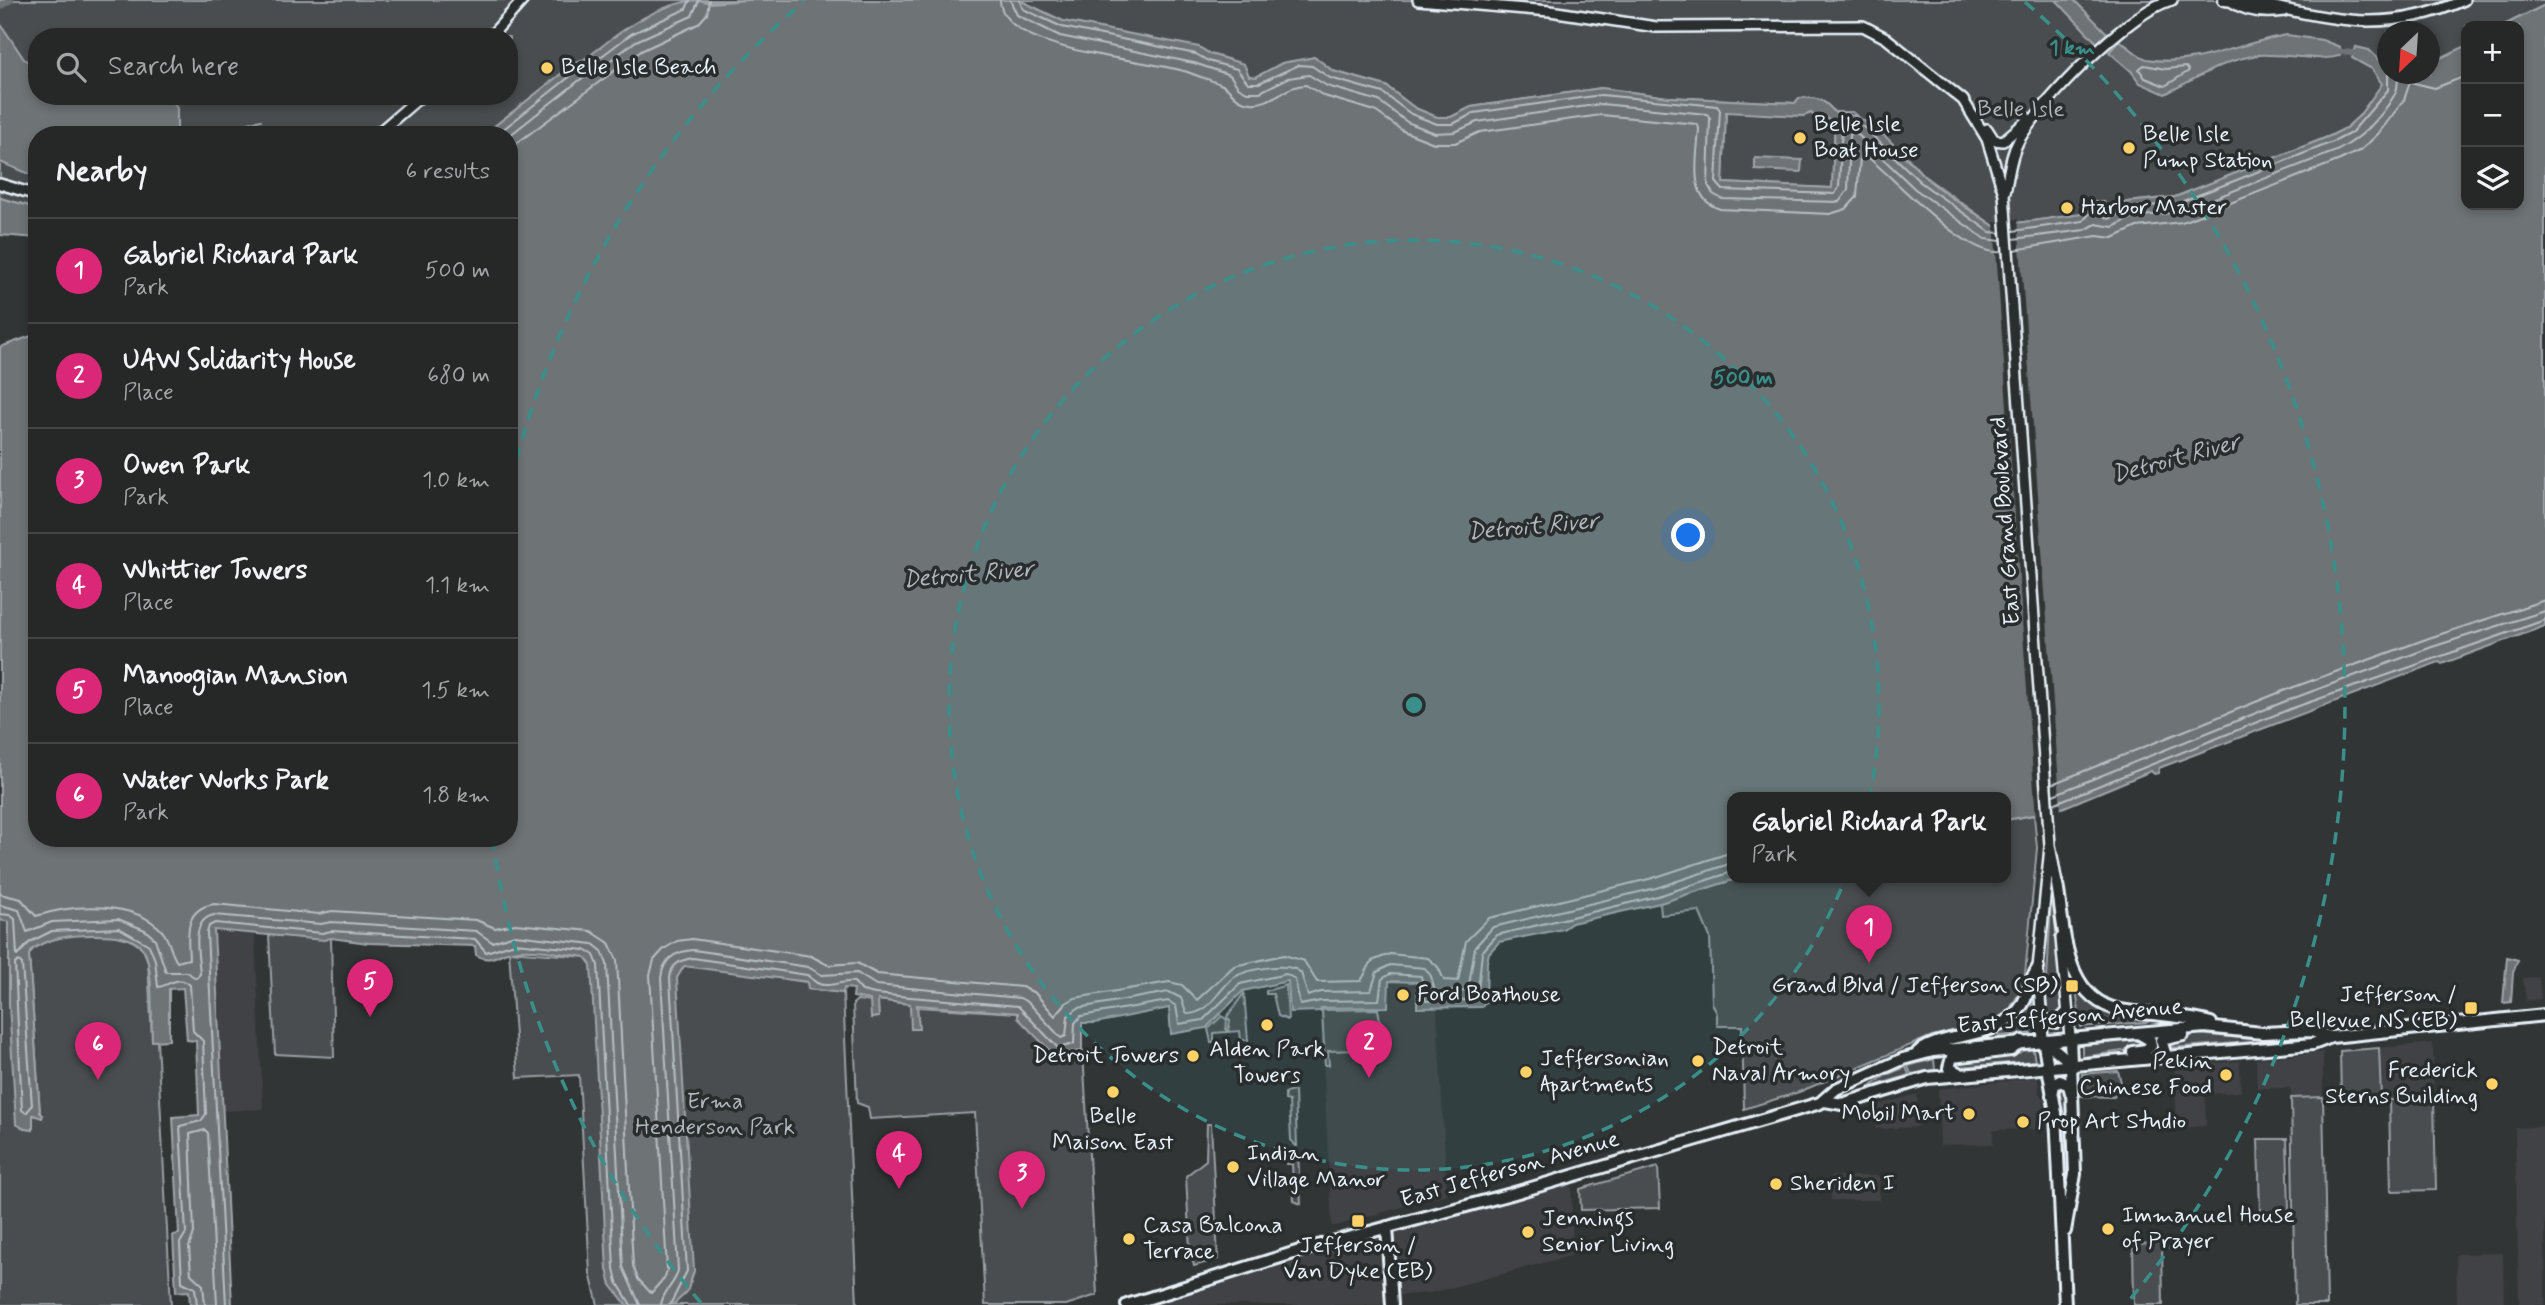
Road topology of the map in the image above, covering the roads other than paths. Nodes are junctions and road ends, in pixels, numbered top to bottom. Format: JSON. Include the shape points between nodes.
{"nodes":[{"id":1,"x":523,"y":0,"type":"edge"},
{"id":2,"x":1418,"y":0,"type":"edge"},
{"id":3,"x":2172,"y":0,"type":"edge"},
{"id":4,"x":2464,"y":0,"type":"edge"},
{"id":5,"x":2227,"y":1,"type":"edge"},
{"id":6,"x":498,"y":28,"type":"edge"},
{"id":7,"x":411,"y":105,"type":"edge"},
{"id":8,"x":1970,"y":108,"type":"junction"},
{"id":9,"x":2036,"y":114,"type":"junction"},
{"id":10,"x":386,"y":126,"type":"edge"},
{"id":11,"x":0,"y":184,"type":"edge"},
{"id":12,"x":28,"y":192,"type":"edge"},
{"id":13,"x":2004,"y":196,"type":"junction"},
{"id":14,"x":2050,"y":845,"type":"junction"},
{"id":15,"x":2057,"y":884,"type":"junction"},
{"id":16,"x":2038,"y":968,"type":"junction"},
{"id":17,"x":2067,"y":1012,"type":"junction"},
{"id":18,"x":2040,"y":1013,"type":"junction"},
{"id":19,"x":2545,"y":1015,"type":"edge"},
{"id":20,"x":2205,"y":1027,"type":"junction"},
{"id":21,"x":2241,"y":1031,"type":"junction"},
{"id":22,"x":2132,"y":1032,"type":"junction"},
{"id":23,"x":2070,"y":1037,"type":"junction"},
{"id":24,"x":2331,"y":1037,"type":"junction"},
{"id":25,"x":2043,"y":1039,"type":"junction"},
{"id":26,"x":2022,"y":1041,"type":"junction"},
{"id":27,"x":2166,"y":1056,"type":"junction"},
{"id":28,"x":1910,"y":1057,"type":"junction"},
{"id":29,"x":2091,"y":1062,"type":"junction"},
{"id":30,"x":2072,"y":1064,"type":"junction"},
{"id":31,"x":2047,"y":1066,"type":"junction"},
{"id":32,"x":1962,"y":1074,"type":"junction"},
{"id":33,"x":2052,"y":1096,"type":"junction"},
{"id":34,"x":2072,"y":1096,"type":"junction"},
{"id":35,"x":1825,"y":1101,"type":"junction"},
{"id":36,"x":2073,"y":1168,"type":"junction"},
{"id":37,"x":2057,"y":1173,"type":"junction"},
{"id":38,"x":1387,"y":1227,"type":"junction"},
{"id":39,"x":2064,"y":1233,"type":"junction"},
{"id":40,"x":1127,"y":1305,"type":"edge"},
{"id":41,"x":1392,"y":1305,"type":"edge"},
{"id":42,"x":2065,"y":1305,"type":"edge"}],
"edges":[{"from":1,"to":6,"type":"street"},
{"from":2,"to":8,"type":"street","via":[[1550,11],[1656,27],[1863,26],[1936,75]]},
{"from":3,"to":9,"type":"street","via":[[2149,9],[2115,37]]},
{"from":4,"to":5,"type":"street","via":[[2428,15],[2391,22],[2270,13]]},
{"from":7,"to":10,"type":"street"},
{"from":8,"to":9,"type":"street","via":[[2000,142]]},
{"from":8,"to":13,"type":"street","via":[[1992,151]]},
{"from":9,"to":13,"type":"street","via":[[2015,148]]},
{"from":11,"to":12,"type":"street"},
{"from":13,"to":14,"type":"street","name":"East Grand Boulevard"},
{"from":14,"to":15,"type":"street","name":"East Grand Boulevard"},
{"from":14,"to":16,"type":"street","name":"East Grand Boulevard"},
{"from":15,"to":17,"type":"street","name":"East Grand Boulevard"},
{"from":15,"to":21,"type":"main road","via":[[2071,963],[2081,985],[2095,999],[2121,1010],[2199,1020]]},
{"from":16,"to":18,"type":"street","name":"East Grand Boulevard"},
{"from":16,"to":28,"type":"main road","via":[[2023,1004],[2007,1021],[1987,1031],[1931,1042]]},
{"from":17,"to":18,"type":"street","via":[[2056,1023]]},
{"from":17,"to":23,"type":"street","name":"East Grand Boulevard"},
{"from":18,"to":25,"type":"street","name":"East Grand Boulevard"},
{"from":19,"to":24,"type":"main road","name":"East Jefferson Avenue"},
{"from":20,"to":21,"type":"main road","name":"East Jefferson Avenue"},
{"from":20,"to":22,"type":"main road","name":"East Jefferson Avenue"},
{"from":20,"to":27,"type":"main road","via":[[2163,1038],[2160,1045]]},
{"from":21,"to":24,"type":"main road","name":"East Jefferson Avenue","via":[[2311,1031]]},
{"from":22,"to":23,"type":"main road","name":"East Jefferson Avenue"},
{"from":22,"to":29,"type":"main road","via":[[2150,1040],[2149,1048],[2105,1055]]},
{"from":23,"to":25,"type":"main road","name":"East Jefferson Avenue"},
{"from":23,"to":30,"type":"main road","name":"East Grand Boulevard"},
{"from":24,"to":27,"type":"main road","name":"East Jefferson Avenue","via":[[2313,1044]]},
{"from":25,"to":26,"type":"main road","name":"East Jefferson Avenue"},
{"from":25,"to":30,"type":"main road"},
{"from":25,"to":31,"type":"main road","name":"East Grand Boulevard"},
{"from":26,"to":28,"type":"main road","name":"East Jefferson Avenue"},
{"from":26,"to":32,"type":"main road","via":[[2011,1050],[1952,1057],[1949,1068]]},
{"from":27,"to":29,"type":"main road","name":"East Jefferson Avenue"},
{"from":28,"to":35,"type":"main road","name":"East Jefferson Avenue","via":[[1836,1089]]},
{"from":29,"to":30,"type":"main road","name":"East Jefferson Avenue"},
{"from":30,"to":31,"type":"main road","name":"East Jefferson Avenue"},
{"from":30,"to":34,"type":"main road","name":"East Grand Boulevard"},
{"from":31,"to":32,"type":"main road","name":"East Jefferson Avenue"},
{"from":31,"to":33,"type":"main road","name":"East Grand Boulevard"},
{"from":32,"to":35,"type":"main road","name":"East Jefferson Avenue","via":[[1927,1078],[1842,1104]]},
{"from":33,"to":34,"type":"main road","via":[[2060,1081],[2069,1085]]},
{"from":33,"to":37,"type":"main road","name":"East Grand Boulevard"},
{"from":34,"to":36,"type":"main road","name":"East Grand Boulevard"},
{"from":35,"to":38,"type":"main road","name":"East Jefferson Avenue"},
{"from":36,"to":37,"type":"main road","via":[[2068,1181]]},
{"from":36,"to":39,"type":"main road","name":"East Grand Boulevard","via":[[2073,1194]]},
{"from":37,"to":39,"type":"main road","name":"East Grand Boulevard"},
{"from":38,"to":40,"type":"main road","name":"East Jefferson Avenue"},
{"from":38,"to":41,"type":"main road"},
{"from":39,"to":42,"type":"main road","name":"East Grand Boulevard"}]}
